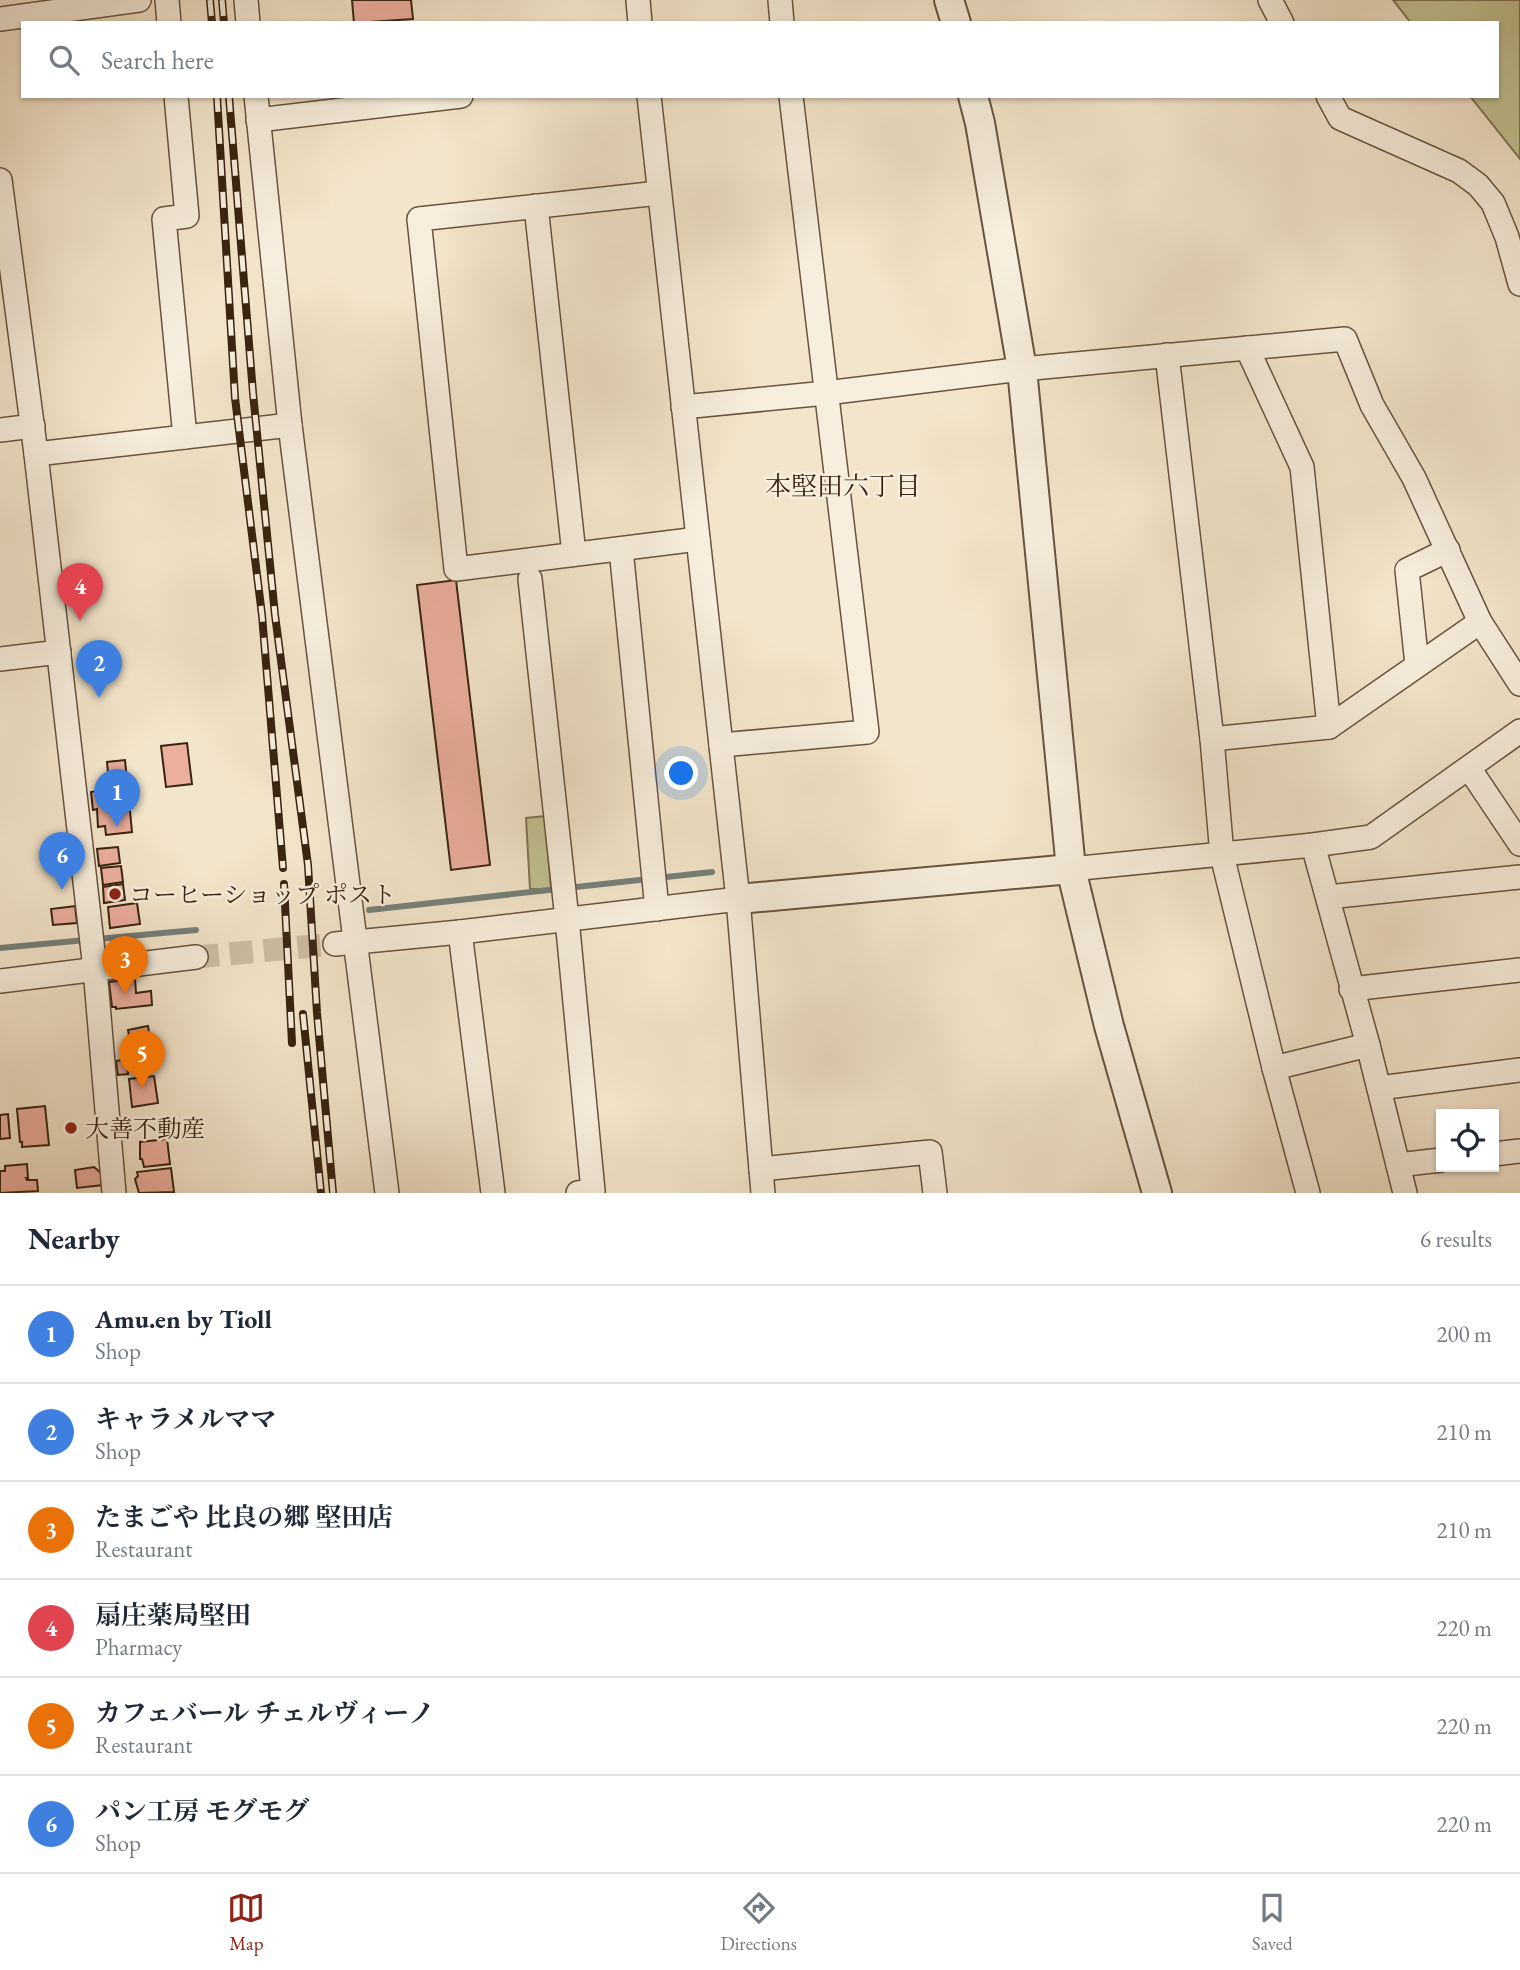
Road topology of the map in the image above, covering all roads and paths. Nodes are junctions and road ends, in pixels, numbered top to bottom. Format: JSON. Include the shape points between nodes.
{"nodes":[{"id":1,"x":139,"y":0,"type":"edge"},
{"id":2,"x":167,"y":0,"type":"edge"},
{"id":3,"x":246,"y":0,"type":"edge"},
{"id":4,"x":638,"y":0,"type":"edge"},
{"id":5,"x":780,"y":0,"type":"edge"},
{"id":6,"x":949,"y":0,"type":"edge"},
{"id":7,"x":1270,"y":0,"type":"edge"},
{"id":8,"x":0,"y":19,"type":"edge"},
{"id":9,"x":169,"y":21,"type":"edge"},
{"id":10,"x":248,"y":21,"type":"edge"},
{"id":11,"x":640,"y":21,"type":"edge"},
{"id":12,"x":782,"y":21,"type":"edge"},
{"id":13,"x":955,"y":21,"type":"edge"},
{"id":14,"x":1281,"y":21,"type":"edge"},
{"id":15,"x":176,"y":98,"type":"edge"},
{"id":16,"x":256,"y":98,"type":"edge"},
{"id":17,"x":444,"y":98,"type":"edge"},
{"id":18,"x":649,"y":98,"type":"edge"},
{"id":19,"x":791,"y":98,"type":"edge"},
{"id":20,"x":973,"y":98,"type":"edge"},
{"id":21,"x":1329,"y":98,"type":"edge"},
{"id":22,"x":258,"y":120,"type":"junction"},
{"id":23,"x":0,"y":180,"type":"edge"},
{"id":24,"x":659,"y":193,"type":"junction"},
{"id":25,"x":536,"y":206,"type":"junction"},
{"id":26,"x":1520,"y":284,"type":"edge"},
{"id":27,"x":1247,"y":348,"type":"junction"},
{"id":28,"x":1167,"y":355,"type":"junction"},
{"id":29,"x":1022,"y":369,"type":"junction"},
{"id":30,"x":826,"y":393,"type":"junction"},
{"id":31,"x":683,"y":407,"type":"junction"},
{"id":32,"x":290,"y":425,"type":"junction"},
{"id":33,"x":33,"y":426,"type":"junction"},
{"id":34,"x":0,"y":430,"type":"edge"},
{"id":35,"x":185,"y":437,"type":"junction"},
{"id":36,"x":36,"y":454,"type":"junction"},
{"id":37,"x":698,"y":539,"type":"junction"},
{"id":38,"x":621,"y":549,"type":"junction"},
{"id":39,"x":1448,"y":550,"type":"junction"},
{"id":40,"x":574,"y":554,"type":"junction"},
{"id":41,"x":530,"y":579,"type":"dead end"},
{"id":42,"x":1480,"y":622,"type":"junction"},
{"id":43,"x":59,"y":652,"type":"junction"},
{"id":44,"x":0,"y":659,"type":"edge"},
{"id":45,"x":1417,"y":665,"type":"junction"},
{"id":46,"x":1520,"y":684,"type":"edge"},
{"id":47,"x":1329,"y":727,"type":"junction"},
{"id":48,"x":1520,"y":732,"type":"edge"},
{"id":49,"x":1212,"y":739,"type":"junction"},
{"id":50,"x":720,"y":745,"type":"junction"},
{"id":51,"x":1469,"y":768,"type":"junction"},
{"id":52,"x":1520,"y":844,"type":"edge"},
{"id":53,"x":1313,"y":845,"type":"junction"},
{"id":54,"x":1222,"y":855,"type":"junction"},
{"id":55,"x":1071,"y":869,"type":"junction"},
{"id":56,"x":1520,"y":877,"type":"edge"},
{"id":57,"x":1328,"y":897,"type":"junction"},
{"id":58,"x":738,"y":899,"type":"junction"},
{"id":59,"x":657,"y":909,"type":"junction"},
{"id":60,"x":567,"y":919,"type":"junction"},
{"id":61,"x":460,"y":932,"type":"junction"},
{"id":62,"x":346,"y":943,"type":"junction"},
{"id":63,"x":93,"y":950,"type":"junction"},
{"id":64,"x":195,"y":957,"type":"tunnel mouth"},
{"id":65,"x":1520,"y":970,"type":"edge"},
{"id":66,"x":0,"y":981,"type":"edge"},
{"id":67,"x":1351,"y":989,"type":"junction"},
{"id":68,"x":1367,"y":1045,"type":"junction"},
{"id":69,"x":1274,"y":1068,"type":"junction"},
{"id":70,"x":1520,"y":1070,"type":"edge"},
{"id":71,"x":1378,"y":1088,"type":"junction"},
{"id":72,"x":1520,"y":1151,"type":"edge"},
{"id":73,"x":1499,"y":1153,"type":"edge"},
{"id":74,"x":1436,"y":1161,"type":"edge"},
{"id":75,"x":1398,"y":1165,"type":"junction"},
{"id":76,"x":761,"y":1169,"type":"junction"},
{"id":77,"x":114,"y":1193,"type":"edge"},
{"id":78,"x":387,"y":1193,"type":"edge"},
{"id":79,"x":493,"y":1193,"type":"edge"},
{"id":80,"x":578,"y":1193,"type":"edge"},
{"id":81,"x":763,"y":1193,"type":"edge"},
{"id":82,"x":935,"y":1193,"type":"edge"},
{"id":83,"x":1157,"y":1193,"type":"edge"},
{"id":84,"x":1308,"y":1193,"type":"edge"},
{"id":85,"x":1405,"y":1193,"type":"edge"}],
"edges":[{"from":1,"to":8,"type":"street"},
{"from":2,"to":9,"type":"street"},
{"from":3,"to":10,"type":"street"},
{"from":4,"to":11,"type":"street"},
{"from":5,"to":12,"type":"street"},
{"from":6,"to":13,"type":"street"},
{"from":7,"to":14,"type":"street"},
{"from":15,"to":35,"type":"street","via":[[187,216],[164,219]]},
{"from":16,"to":22,"type":"street"},
{"from":17,"to":22,"type":"street"},
{"from":18,"to":24,"type":"street"},
{"from":19,"to":30,"type":"street"},
{"from":20,"to":29,"type":"street"},
{"from":21,"to":26,"type":"street","via":[[1340,118],[1460,171],[1478,185],[1493,203]]},
{"from":22,"to":32,"type":"street"},
{"from":23,"to":33,"type":"street"},
{"from":24,"to":25,"type":"street"},
{"from":24,"to":31,"type":"street"},
{"from":25,"to":40,"type":"street"},
{"from":25,"to":40,"type":"street","via":[[419,219],[456,569]]},
{"from":27,"to":28,"type":"street"},
{"from":27,"to":39,"type":"street","via":[[1345,339],[1372,405]]},
{"from":27,"to":47,"type":"street","via":[[1302,467]]},
{"from":28,"to":29,"type":"street"},
{"from":28,"to":49,"type":"street"},
{"from":29,"to":30,"type":"street"},
{"from":29,"to":55,"type":"street"},
{"from":30,"to":31,"type":"street"},
{"from":30,"to":50,"type":"street","via":[[867,733]]},
{"from":31,"to":37,"type":"street"},
{"from":32,"to":35,"type":"street"},
{"from":32,"to":62,"type":"street"},
{"from":33,"to":34,"type":"street"},
{"from":33,"to":36,"type":"street"},
{"from":35,"to":36,"type":"street"},
{"from":36,"to":43,"type":"street"},
{"from":37,"to":38,"type":"street"},
{"from":37,"to":50,"type":"street"},
{"from":38,"to":40,"type":"street"},
{"from":38,"to":59,"type":"street"},
{"from":39,"to":42,"type":"street"},
{"from":39,"to":45,"type":"street","via":[[1407,570]]},
{"from":41,"to":60,"type":"street"},
{"from":42,"to":45,"type":"street"},
{"from":42,"to":46,"type":"street"},
{"from":43,"to":44,"type":"street"},
{"from":43,"to":63,"type":"street"},
{"from":45,"to":47,"type":"street"},
{"from":47,"to":49,"type":"street"},
{"from":48,"to":51,"type":"street"},
{"from":49,"to":54,"type":"street"},
{"from":50,"to":58,"type":"street"},
{"from":51,"to":52,"type":"street"},
{"from":51,"to":53,"type":"street","via":[[1371,837]]},
{"from":53,"to":54,"type":"street"},
{"from":53,"to":57,"type":"street"},
{"from":54,"to":55,"type":"street"},
{"from":54,"to":69,"type":"street"},
{"from":55,"to":58,"type":"street"},
{"from":55,"to":83,"type":"street","via":[[1109,1026]]},
{"from":56,"to":57,"type":"street"},
{"from":57,"to":67,"type":"street"},
{"from":58,"to":59,"type":"street"},
{"from":58,"to":76,"type":"street"},
{"from":59,"to":60,"type":"street"},
{"from":60,"to":61,"type":"street"},
{"from":60,"to":80,"type":"street","via":[[593,1191]]},
{"from":61,"to":62,"type":"street"},
{"from":61,"to":79,"type":"street"},
{"from":62,"to":78,"type":"street"},
{"from":63,"to":64,"type":"street"},
{"from":63,"to":66,"type":"street"},
{"from":63,"to":77,"type":"street"},
{"from":65,"to":67,"type":"street"},
{"from":67,"to":68,"type":"street"},
{"from":68,"to":69,"type":"street"},
{"from":68,"to":71,"type":"street"},
{"from":69,"to":84,"type":"street"},
{"from":70,"to":71,"type":"street"},
{"from":71,"to":75,"type":"street"},
{"from":72,"to":73,"type":"street"},
{"from":74,"to":75,"type":"street"},
{"from":75,"to":85,"type":"street"},
{"from":76,"to":81,"type":"street"},
{"from":76,"to":82,"type":"street","via":[[930,1152]]}]}
